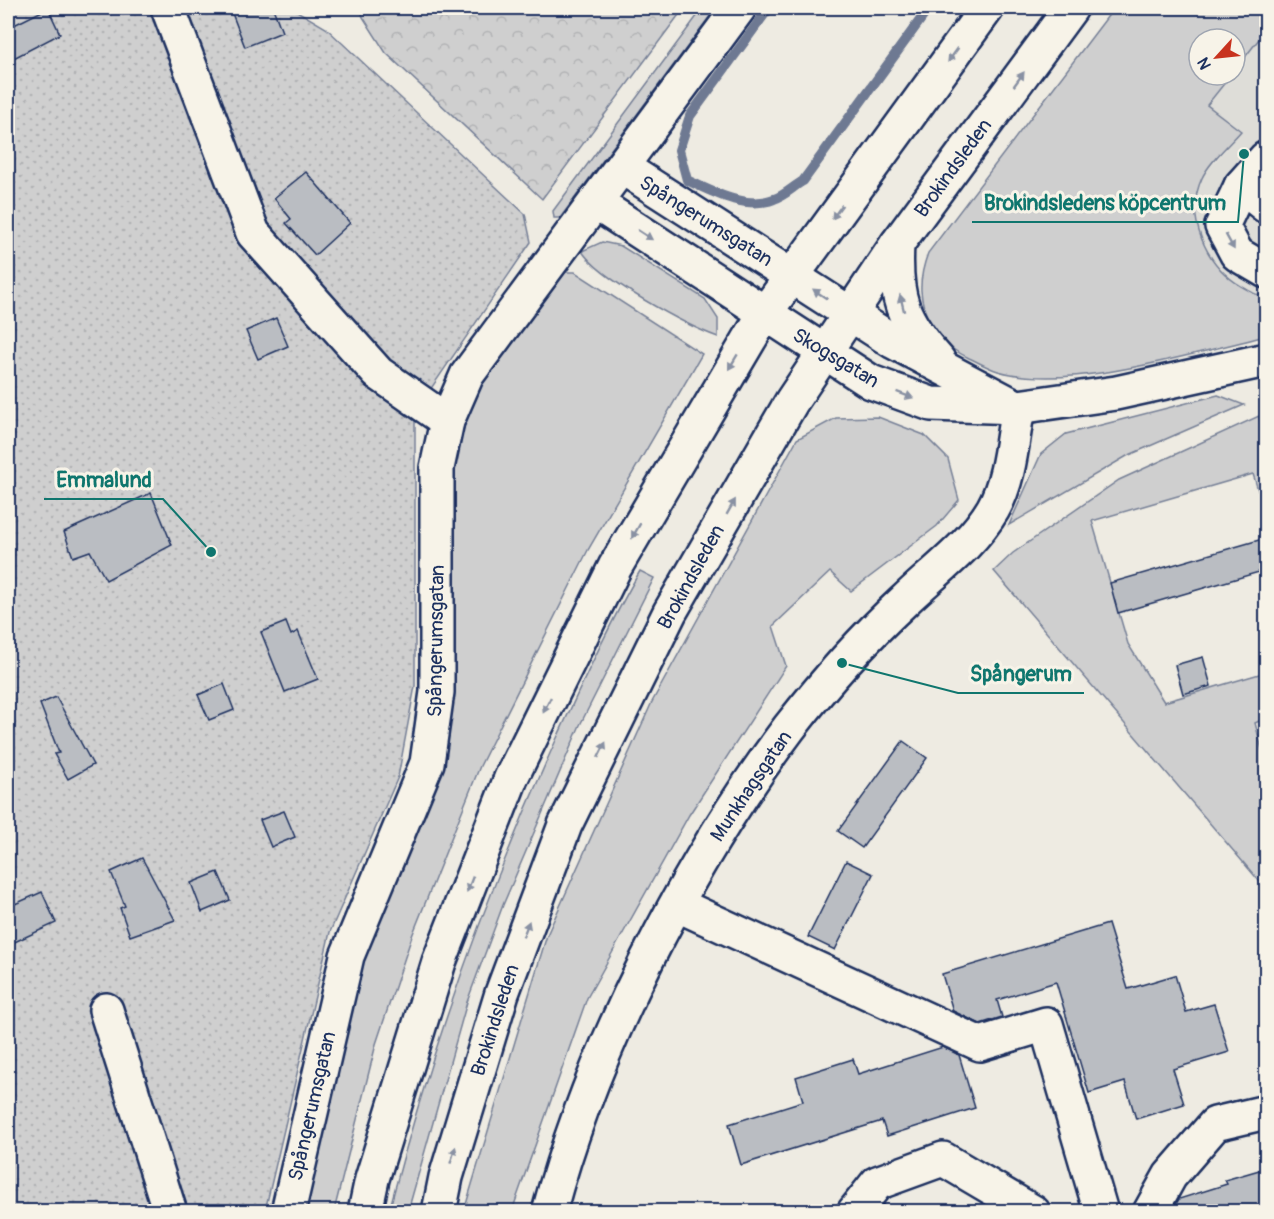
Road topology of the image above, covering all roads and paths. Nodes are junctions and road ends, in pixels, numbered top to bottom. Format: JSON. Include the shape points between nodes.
{"nodes":[{"id":1,"x":168,"y":8,"type":"edge"},
{"id":2,"x":739,"y":8,"type":"edge"},
{"id":3,"x":987,"y":8,"type":"edge"},
{"id":4,"x":1071,"y":8,"type":"edge"},
{"id":5,"x":1266,"y":158,"type":"edge"},
{"id":6,"x":622,"y":167,"type":"junction"},
{"id":7,"x":1240,"y":186,"type":"junction"},
{"id":8,"x":596,"y":202,"type":"junction"},
{"id":9,"x":1266,"y":206,"type":"edge"},
{"id":10,"x":897,"y":244,"type":"junction"},
{"id":11,"x":1266,"y":271,"type":"edge"},
{"id":12,"x":791,"y":274,"type":"junction"},
{"id":13,"x":765,"y":313,"type":"junction"},
{"id":14,"x":850,"y":314,"type":"junction"},
{"id":15,"x":824,"y":353,"type":"junction"},
{"id":16,"x":1266,"y":360,"type":"edge"},
{"id":17,"x":945,"y":368,"type":"junction"},
{"id":18,"x":1018,"y":407,"type":"junction"},
{"id":19,"x":447,"y":421,"type":"junction"},
{"id":20,"x":678,"y":905,"type":"junction"},
{"id":21,"x":106,"y":1010,"type":"dead end"},
{"id":22,"x":1266,"y":1112,"type":"edge"},
{"id":23,"x":170,"y":1212,"type":"edge"},
{"id":24,"x":288,"y":1212,"type":"edge"},
{"id":25,"x":365,"y":1212,"type":"edge"},
{"id":26,"x":439,"y":1212,"type":"edge"},
{"id":27,"x":549,"y":1212,"type":"edge"},
{"id":28,"x":854,"y":1212,"type":"edge"},
{"id":29,"x":1033,"y":1212,"type":"edge"},
{"id":30,"x":1101,"y":1212,"type":"edge"},
{"id":31,"x":1150,"y":1212,"type":"edge"}],
"edges":[{"from":1,"to":19,"type":"street","via":[[253,233],[378,374]]},
{"from":2,"to":6,"type":"street","name":"Spångerumsgatan"},
{"from":3,"to":12,"type":"street","one_way":true},
{"from":10,"to":4,"type":"street","name":"Brokindsleden","one_way":true},
{"from":5,"to":7,"type":"street"},
{"from":6,"to":8,"type":"street","name":"Spångerumsgatan"},
{"from":6,"to":12,"type":"street","name":"Spångerumsgatan"},
{"from":7,"to":9,"type":"street"},
{"from":7,"to":11,"type":"street","one_way":true,"via":[[1222,226],[1237,254]]},
{"from":8,"to":13,"type":"street","one_way":true},
{"from":8,"to":19,"type":"street","name":"Spångerumsgatan","via":[[467,375]]},
{"from":10,"to":14,"type":"street","name":"Brokindsleden"},
{"from":17,"to":10,"type":"street","one_way":true,"via":[[913,333],[903,309],[896,273]]},
{"from":12,"to":13,"type":"street"},
{"from":14,"to":12,"type":"street","one_way":true},
{"from":13,"to":15,"type":"street","name":"Skogsgatan"},
{"from":13,"to":25,"type":"street","one_way":true,"via":[[615,567],[511,778],[439,962]]},
{"from":14,"to":15,"type":"street","name":"Brokindsleden"},
{"from":14,"to":17,"type":"street"},
{"from":15,"to":18,"type":"street","name":"Skogsgatan","one_way":true,"via":[[871,382],[931,404]]},
{"from":26,"to":15,"type":"street","name":"Brokindsleden","one_way":true,"via":[[502,993],[565,825],[670,612]]},
{"from":16,"to":18,"type":"street","name":"Skogsgatan","via":[[1116,393]]},
{"from":17,"to":18,"type":"street"},
{"from":18,"to":20,"type":"street","name":"Munkhagsgatan","via":[[1005,476],[993,508],[968,541],[842,663],[789,728],[731,814]]},
{"from":19,"to":24,"type":"street","name":"Spångerumsgatan","via":[[437,468],[438,692],[427,763],[347,956]]},
{"from":20,"to":27,"type":"street","name":"Munkhagsgatan","via":[[619,1018],[560,1170]]},
{"from":20,"to":30,"type":"street","via":[[980,1044],[1047,1024]]},
{"from":21,"to":23,"type":"street"},
{"from":22,"to":31,"type":"street","via":[[1215,1124],[1170,1176]]},
{"from":28,"to":29,"type":"street","via":[[877,1183],[943,1159]]}]}
